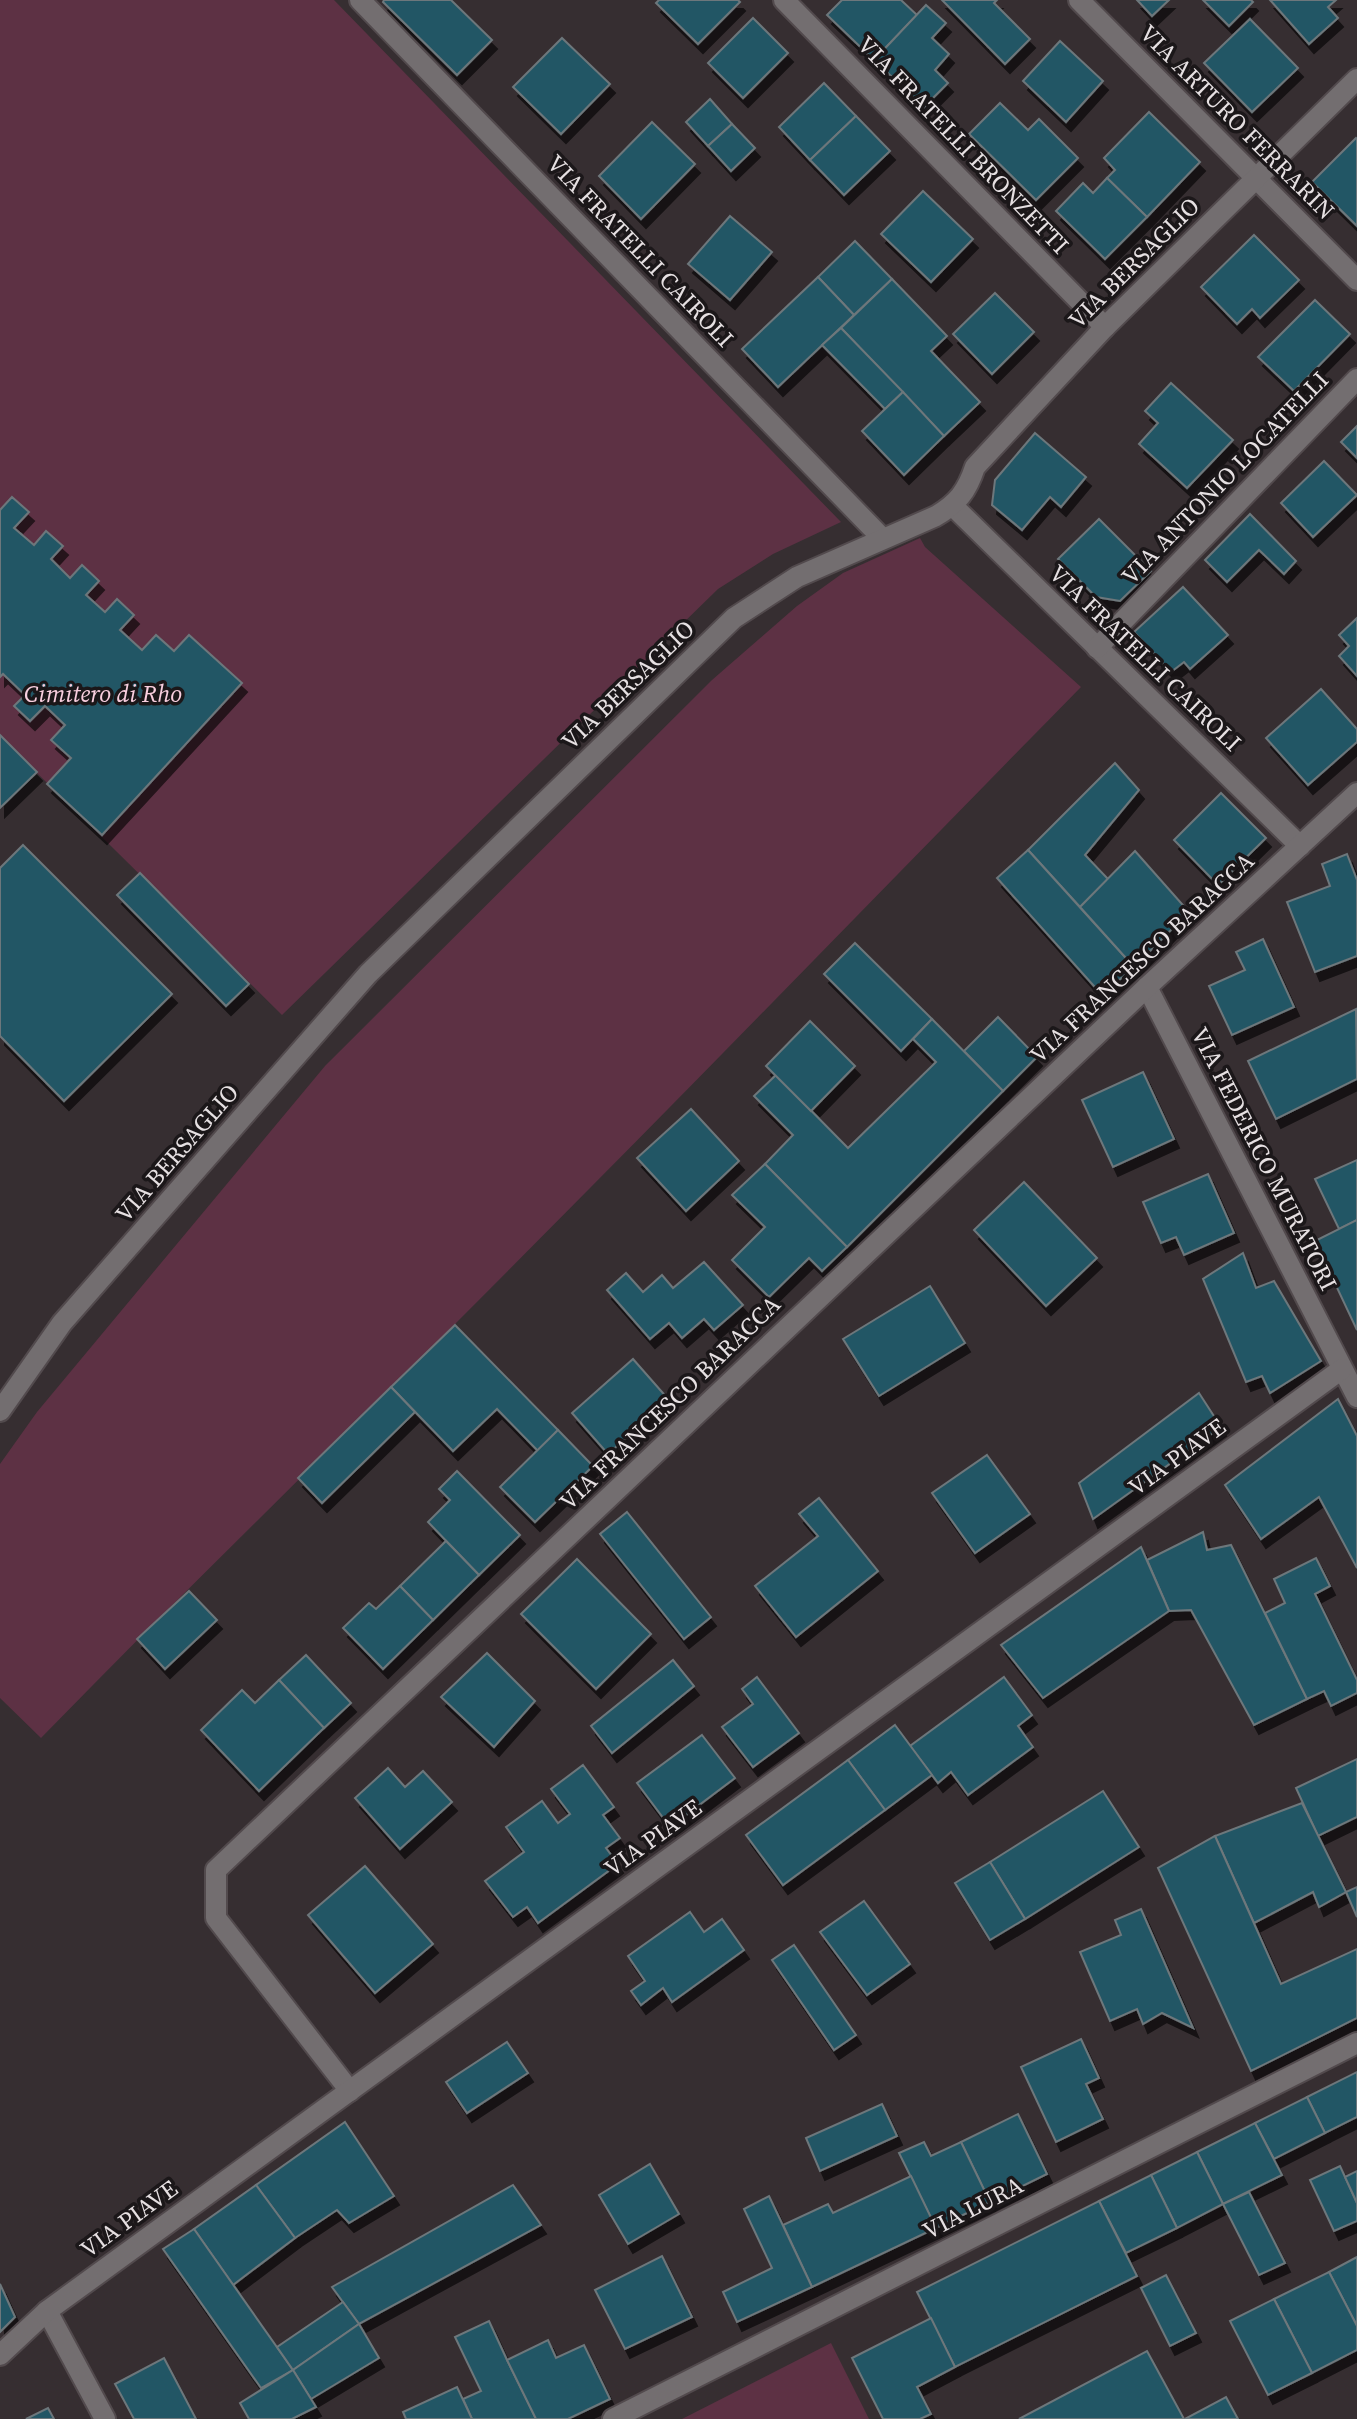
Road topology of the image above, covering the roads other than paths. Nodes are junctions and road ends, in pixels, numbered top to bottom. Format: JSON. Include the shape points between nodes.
{"nodes":[{"id":1,"x":360,"y":0,"type":"edge"},
{"id":2,"x":784,"y":0,"type":"edge"},
{"id":3,"x":1079,"y":0,"type":"edge"},
{"id":4,"x":1357,"y":79,"type":"edge"},
{"id":5,"x":1256,"y":178,"type":"junction"},
{"id":6,"x":1357,"y":280,"type":"edge"},
{"id":7,"x":1105,"y":327,"type":"junction"},
{"id":8,"x":1357,"y":379,"type":"edge"},
{"id":9,"x":953,"y":506,"type":"junction"},
{"id":10,"x":882,"y":538,"type":"junction"},
{"id":11,"x":1097,"y":648,"type":"junction"},
{"id":12,"x":1357,"y":793,"type":"edge"},
{"id":13,"x":1300,"y":846,"type":"junction"},
{"id":14,"x":1147,"y":987,"type":"junction"},
{"id":15,"x":1342,"y":1369,"type":"junction"},
{"id":16,"x":1357,"y":1397,"type":"edge"},
{"id":17,"x":0,"y":1411,"type":"edge"},
{"id":18,"x":1357,"y":2043,"type":"edge"},
{"id":19,"x":350,"y":2091,"type":"junction"},
{"id":20,"x":47,"y":2311,"type":"junction"},
{"id":21,"x":0,"y":2355,"type":"edge"},
{"id":22,"x":105,"y":2419,"type":"edge"},
{"id":23,"x":613,"y":2419,"type":"edge"}],
"edges":[{"from":1,"to":10,"type":"street","name":"VIA FRATELLI CAIROLI"},
{"from":2,"to":7,"type":"street","name":"VIA FRATELLI BRONZETTI"},
{"from":3,"to":5,"type":"street","name":"VIA ARTURO FERRARIN"},
{"from":4,"to":5,"type":"street","name":"VIA BERSAGLIO"},
{"from":5,"to":6,"type":"street","name":"VIA ARTURO FERRARIN"},
{"from":5,"to":7,"type":"street","name":"VIA BERSAGLIO"},
{"from":7,"to":9,"type":"street","name":"VIA BERSAGLIO","via":[[975,467],[967,490]]},
{"from":8,"to":11,"type":"street","name":"VIA ANTONIO LOCATELLI"},
{"from":9,"to":10,"type":"street","name":"VIA BERSAGLIO"},
{"from":9,"to":11,"type":"street","name":"VIA FRATELLI CAIROLI"},
{"from":10,"to":17,"type":"street","name":"VIA BERSAGLIO","via":[[797,577],[734,618],[368,974],[62,1323]]},
{"from":11,"to":13,"type":"street","name":"VIA FRATELLI CAIROLI"},
{"from":12,"to":13,"type":"street","name":"VIA FRANCESCO BARACCA"},
{"from":13,"to":14,"type":"street","name":"VIA FRANCESCO BARACCA"},
{"from":14,"to":15,"type":"street","name":"VIA FEDERICO MURATORI"},
{"from":14,"to":19,"type":"street","name":"VIA FRANCESCO BARACCA","via":[[216,1870],[216,1918]]},
{"from":15,"to":16,"type":"street","name":"VIA FEDERICO MURATORI"},
{"from":15,"to":19,"type":"street","name":"VIA PIAVE"},
{"from":18,"to":23,"type":"street","name":"VIA LURA"},
{"from":19,"to":20,"type":"street","name":"VIA PIAVE"},
{"from":20,"to":21,"type":"street","name":"VIA PIAVE"},
{"from":20,"to":22,"type":"street"}]}
